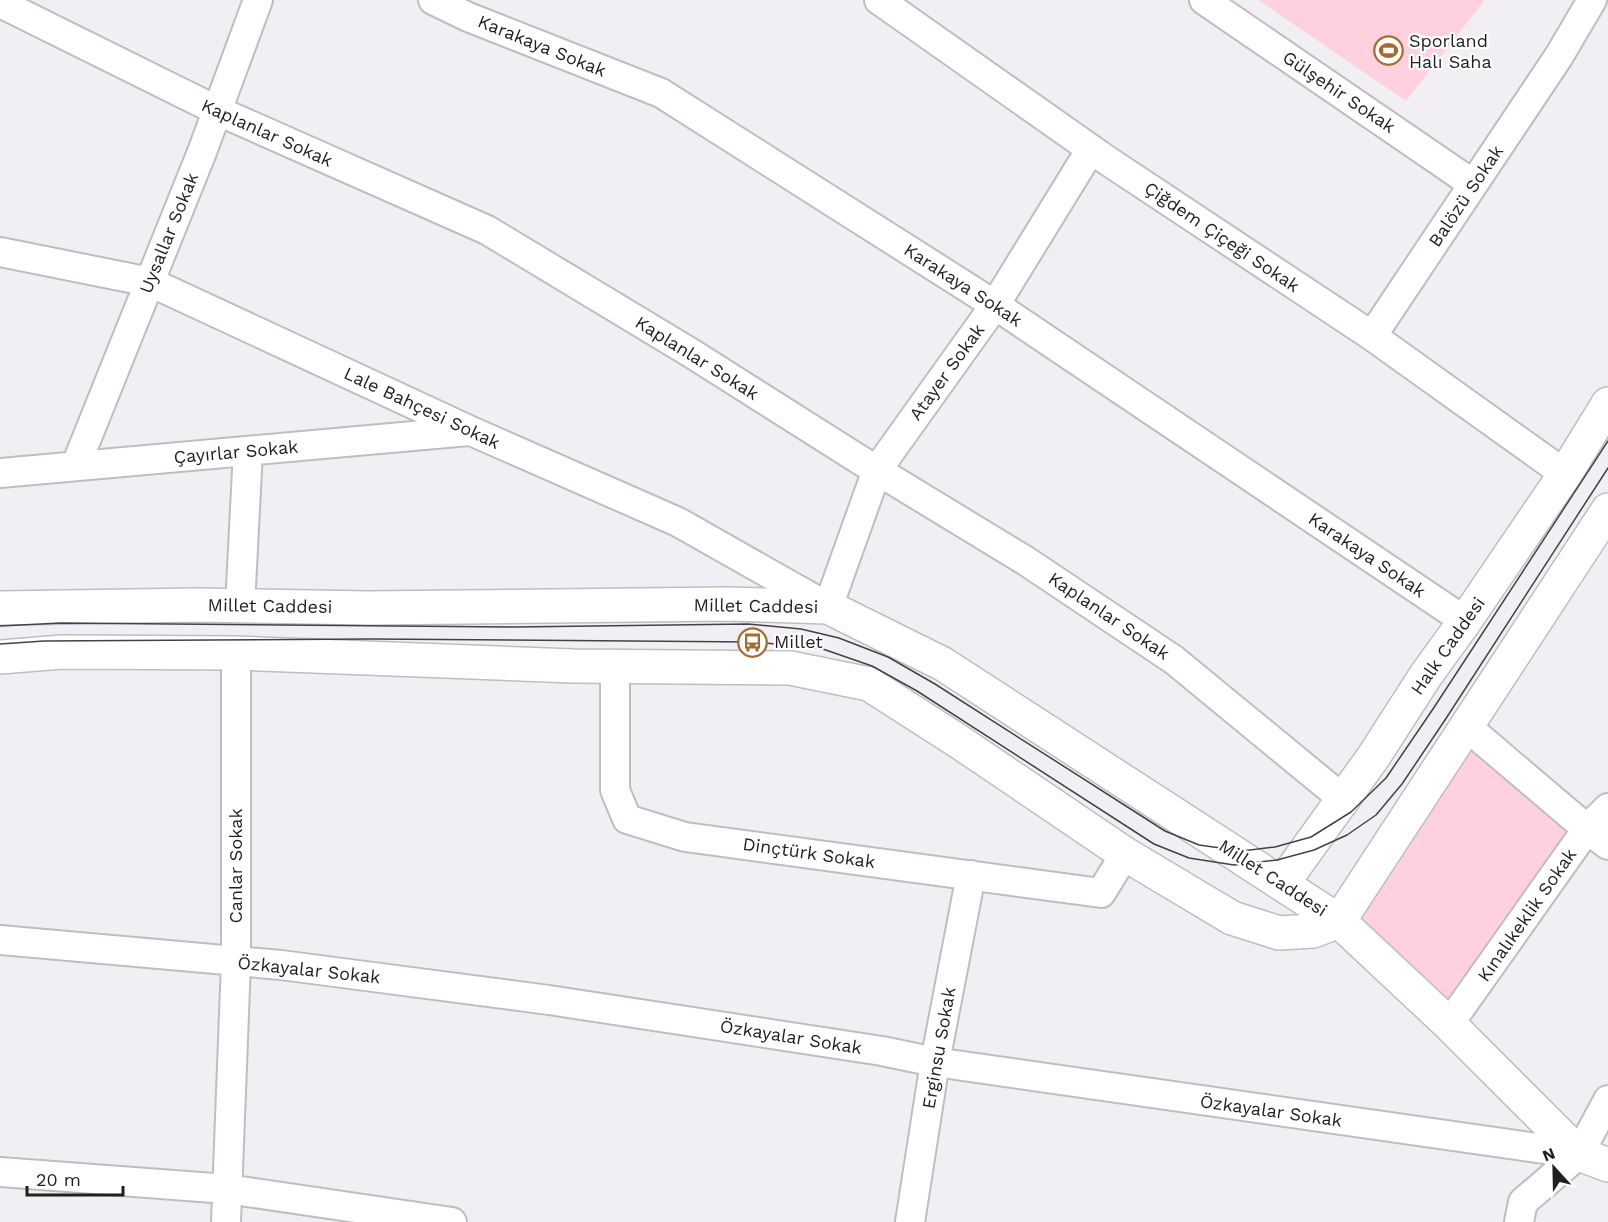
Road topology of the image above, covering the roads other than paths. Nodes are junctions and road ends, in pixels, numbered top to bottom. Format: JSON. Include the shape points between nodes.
{"nodes":[{"id":1,"x":258,"y":0,"type":"edge"},
{"id":2,"x":433,"y":0,"type":"edge"},
{"id":3,"x":1204,"y":0,"type":"edge"},
{"id":4,"x":1592,"y":0,"type":"edge"},
{"id":5,"x":883,"y":1,"type":"edge"},
{"id":6,"x":0,"y":3,"type":"edge"},
{"id":7,"x":218,"y":111,"type":"junction"},
{"id":8,"x":1091,"y":148,"type":"junction"},
{"id":9,"x":1473,"y":184,"type":"junction"},
{"id":10,"x":0,"y":252,"type":"edge"},
{"id":11,"x":150,"y":282,"type":"junction"},
{"id":12,"x":995,"y":305,"type":"junction"},
{"id":13,"x":1372,"y":336,"type":"junction"},
{"id":14,"x":1608,"y":404,"type":"edge"},
{"id":15,"x":471,"y":431,"type":"junction"},
{"id":16,"x":248,"y":451,"type":"junction"},
{"id":17,"x":76,"y":465,"type":"junction"},
{"id":18,"x":878,"y":470,"type":"junction"},
{"id":19,"x":0,"y":473,"type":"edge"},
{"id":20,"x":1565,"y":474,"type":"junction"},
{"id":21,"x":1604,"y":526,"type":"edge"},
{"id":22,"x":240,"y":606,"type":"junction"},
{"id":23,"x":828,"y":607,"type":"junction"},
{"id":24,"x":0,"y":608,"type":"edge"},
{"id":25,"x":1466,"y":621,"type":"junction"},
{"id":26,"x":236,"y":653,"type":"junction"},
{"id":27,"x":0,"y":657,"type":"edge"},
{"id":28,"x":615,"y":667,"type":"junction"},
{"id":29,"x":1467,"y":727,"type":"junction"},
{"id":30,"x":1343,"y":798,"type":"junction"},
{"id":31,"x":1608,"y":808,"type":"edge"},
{"id":32,"x":1598,"y":837,"type":"edge"},
{"id":33,"x":1125,"y":854,"type":"junction"},
{"id":34,"x":971,"y":875,"type":"junction"},
{"id":35,"x":1282,"y":884,"type":"junction"},
{"id":36,"x":1339,"y":921,"type":"junction"},
{"id":37,"x":0,"y":940,"type":"edge"},
{"id":38,"x":236,"y":962,"type":"junction"},
{"id":39,"x":1449,"y":1024,"type":"junction"},
{"id":40,"x":935,"y":1062,"type":"junction"},
{"id":41,"x":1608,"y":1100,"type":"edge"},
{"id":42,"x":1593,"y":1160,"type":"edge"},
{"id":43,"x":0,"y":1173,"type":"edge"},
{"id":44,"x":227,"y":1189,"type":"junction"},
{"id":45,"x":226,"y":1222,"type":"edge"},
{"id":46,"x":452,"y":1222,"type":"edge"},
{"id":47,"x":910,"y":1222,"type":"edge"},
{"id":48,"x":1519,"y":1222,"type":"edge"}],
"edges":[{"from":1,"to":7,"type":"street","name":"Uysallar Sokak"},
{"from":2,"to":12,"type":"street","name":"Karakaya Sokak","via":[[661,93]]},
{"from":3,"to":9,"type":"street","name":"Gülşehir Sokak"},
{"from":4,"to":9,"type":"street","name":"Balözü Sokak"},
{"from":5,"to":8,"type":"street","name":"Çiğdem Çiçeği Sokak"},
{"from":6,"to":7,"type":"street","name":"Kaplanlar Sokak"},
{"from":7,"to":11,"type":"street","name":"Uysallar Sokak"},
{"from":7,"to":18,"type":"street","name":"Kaplanlar Sokak","via":[[487,230]]},
{"from":8,"to":12,"type":"street","name":"Atayer Sokak"},
{"from":8,"to":13,"type":"street","name":"Çiğdem Çiçeği Sokak"},
{"from":9,"to":13,"type":"street","name":"Balözü Sokak"},
{"from":10,"to":11,"type":"street","name":"Lale Bahçesi Sokak"},
{"from":11,"to":15,"type":"street","name":"Lale Bahçesi Sokak"},
{"from":11,"to":17,"type":"street","name":"Uysallar Sokak"},
{"from":12,"to":18,"type":"street","name":"Atayer Sokak"},
{"from":12,"to":25,"type":"street","name":"Karakaya Sokak"},
{"from":13,"to":20,"type":"street","name":"Çiğdem Çiçeği Sokak"},
{"from":14,"to":20,"type":"main road","name":"Halk Caddesi"},
{"from":15,"to":16,"type":"street","name":"Çayırlar Sokak"},
{"from":15,"to":23,"type":"street","name":"Lale Bahçesi Sokak","via":[[678,522]]},
{"from":16,"to":17,"type":"street","name":"Çayırlar Sokak"},
{"from":16,"to":22,"type":"street"},
{"from":17,"to":19,"type":"street","name":"Çayırlar Sokak"},
{"from":18,"to":23,"type":"street","name":"Atayer Sokak"},
{"from":18,"to":30,"type":"street","name":"Kaplanlar Sokak","via":[[1026,561],[1174,660]]},
{"from":20,"to":25,"type":"main road","name":"Halk Caddesi"},
{"from":21,"to":29,"type":"main road"},
{"from":22,"to":23,"type":"main road","name":"Millet Caddesi"},
{"from":22,"to":24,"type":"main road","name":"Millet Caddesi"},
{"from":23,"to":35,"type":"main road","name":"Millet Caddesi","via":[[943,664]]},
{"from":25,"to":30,"type":"main road","name":"Halk Caddesi"},
{"from":26,"to":27,"type":"main road","name":"Millet Caddesi","via":[[62,652]]},
{"from":26,"to":28,"type":"main road","name":"Millet Caddesi"},
{"from":26,"to":38,"type":"street","name":"Canlar Sokak"},
{"from":28,"to":33,"type":"main road","name":"Millet Caddesi","via":[[790,668],[869,684]]},
{"from":28,"to":34,"type":"street","name":"Dinçtürk Sokak","via":[[615,790],[627,819],[685,837]]},
{"from":29,"to":32,"type":"street"},
{"from":29,"to":36,"type":"main road"},
{"from":30,"to":35,"type":"main road","name":"Halk Caddesi"},
{"from":31,"to":32,"type":"street","name":"Kınalıkeklik Sokak"},
{"from":32,"to":39,"type":"street","name":"Kınalıkeklik Sokak"},
{"from":33,"to":34,"type":"street","name":"Dinçtürk Sokak","via":[[1101,893]]},
{"from":33,"to":36,"type":"main road","name":"Millet Caddesi","via":[[1232,918],[1279,933],[1313,931]]},
{"from":34,"to":40,"type":"street","name":"Erginsu Sokak"},
{"from":35,"to":36,"type":"main road","name":"Millet Caddesi"},
{"from":36,"to":39,"type":"main road"},
{"from":37,"to":38,"type":"street","name":"Özkayalar Sokak"},
{"from":38,"to":40,"type":"street","name":"Özkayalar Sokak","via":[[560,1001]]},
{"from":38,"to":44,"type":"street","name":"Canlar Sokak"},
{"from":39,"to":42,"type":"main road"},
{"from":40,"to":42,"type":"street","name":"Özkayalar Sokak"},
{"from":40,"to":47,"type":"street","name":"Erginsu Sokak"},
{"from":41,"to":42,"type":"street"},
{"from":42,"to":48,"type":"street","via":[[1523,1202]]},
{"from":43,"to":44,"type":"street"},
{"from":44,"to":45,"type":"street","name":"Canlar Sokak"},
{"from":44,"to":46,"type":"street"}]}
